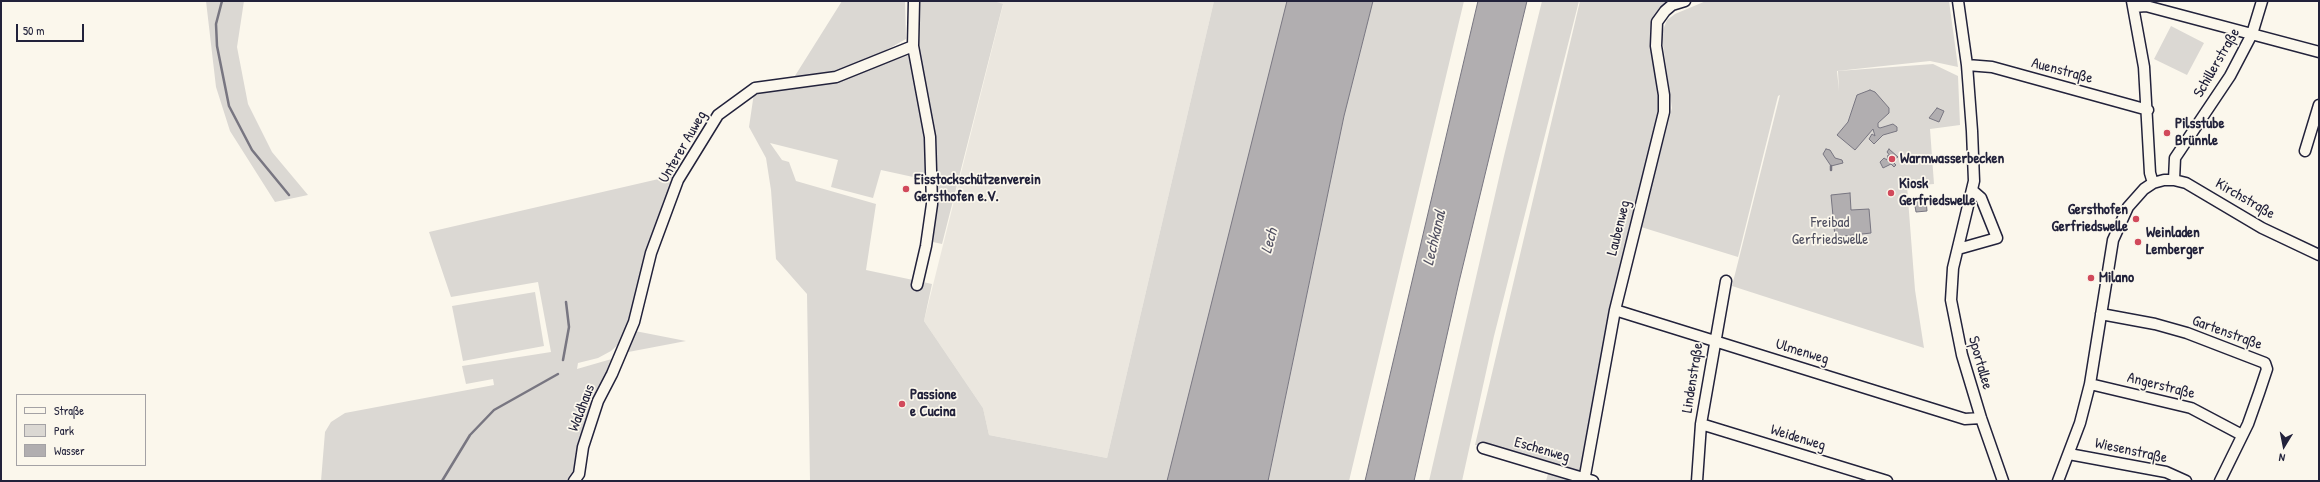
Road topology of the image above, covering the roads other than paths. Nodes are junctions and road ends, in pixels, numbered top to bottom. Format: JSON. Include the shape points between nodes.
{"nodes":[{"id":1,"x":914,"y":1,"type":"edge"},
{"id":2,"x":1685,"y":1,"type":"edge"},
{"id":3,"x":1958,"y":1,"type":"edge"},
{"id":4,"x":2262,"y":1,"type":"edge"},
{"id":5,"x":2133,"y":4,"type":"edge"},
{"id":6,"x":2252,"y":34,"type":"junction"},
{"id":7,"x":913,"y":46,"type":"junction"},
{"id":8,"x":2319,"y":52,"type":"edge"},
{"id":9,"x":1967,"y":65,"type":"junction"},
{"id":10,"x":2319,"y":105,"type":"edge"},
{"id":11,"x":2148,"y":110,"type":"junction"},
{"id":12,"x":2305,"y":151,"type":"dead end"},
{"id":13,"x":2174,"y":180,"type":"junction"},
{"id":14,"x":2153,"y":183,"type":"junction"},
{"id":15,"x":1973,"y":191,"type":"junction"},
{"id":16,"x":1958,"y":249,"type":"junction"},
{"id":17,"x":2319,"y":255,"type":"edge"},
{"id":18,"x":1726,"y":282,"type":"dead end"},
{"id":19,"x":917,"y":285,"type":"dead end"},
{"id":20,"x":1615,"y":310,"type":"junction"},
{"id":21,"x":2101,"y":314,"type":"junction"},
{"id":22,"x":1715,"y":341,"type":"junction"},
{"id":23,"x":622,"y":348,"type":"joint"},
{"id":24,"x":2090,"y":384,"type":"junction"},
{"id":25,"x":1981,"y":418,"type":"junction"},
{"id":26,"x":1701,"y":424,"type":"junction"},
{"id":27,"x":2242,"y":435,"type":"junction"},
{"id":28,"x":1482,"y":448,"type":"dead end"},
{"id":29,"x":2070,"y":454,"type":"junction"},
{"id":30,"x":1587,"y":480,"type":"edge"},
{"id":31,"x":574,"y":481,"type":"edge"},
{"id":32,"x":1697,"y":481,"type":"edge"},
{"id":33,"x":1887,"y":481,"type":"edge"},
{"id":34,"x":2003,"y":481,"type":"edge"},
{"id":35,"x":2058,"y":481,"type":"edge"},
{"id":36,"x":2186,"y":481,"type":"edge"},
{"id":37,"x":2220,"y":481,"type":"edge"}],
"edges":[{"from":1,"to":7,"type":"street"},
{"from":2,"to":20,"type":"street","name":"Laubenweg","via":[[1672,5],[1657,22],[1656,46],[1664,94],[1664,112]]},
{"from":3,"to":9,"type":"street","name":"Sportallee"},
{"from":4,"to":6,"type":"street","name":"Schillerstraße"},
{"from":5,"to":6,"type":"street"},
{"from":5,"to":11,"type":"street","via":[[2144,67]]},
{"from":6,"to":8,"type":"street"},
{"from":6,"to":13,"type":"street","name":"Schillerstraße","via":[[2230,76],[2174,158]]},
{"from":7,"to":19,"type":"street","via":[[930,137],[932,204]]},
{"from":7,"to":23,"type":"street","name":"Unterer Auweg","via":[[836,77],[755,88],[718,115],[678,180],[651,253],[634,322]]},
{"from":9,"to":11,"type":"street","name":"Auenstraße","via":[[1992,67]]},
{"from":9,"to":15,"type":"street","name":"Sportallee"},
{"from":10,"to":12,"type":"street"},
{"from":11,"to":14,"type":"street","via":[[2150,173]]},
{"from":13,"to":14,"type":"street","name":"Kirchstraße"},
{"from":13,"to":17,"type":"street","name":"Kirchstraße","via":[[2195,187],[2262,228]]},
{"from":14,"to":21,"type":"street","via":[[2128,207],[2113,240]]},
{"from":15,"to":16,"type":"street","name":"Sportallee"},
{"from":15,"to":16,"type":"street","via":[[1981,198],[1997,238]]},
{"from":16,"to":25,"type":"street","name":"Sportallee","via":[[1953,268],[1951,300],[1956,332]]},
{"from":18,"to":22,"type":"street","name":"Lindenstraße"},
{"from":20,"to":22,"type":"street","name":"Ulmenweg"},
{"from":20,"to":30,"type":"street","name":"Laubenweg"},
{"from":21,"to":24,"type":"street"},
{"from":21,"to":27,"type":"street","name":"Gartenstraße","via":[[2183,332],[2265,363],[2267,369]]},
{"from":22,"to":25,"type":"street","name":"Ulmenweg","via":[[1965,419]]},
{"from":22,"to":26,"type":"street","name":"Lindenstraße"},
{"from":23,"to":31,"type":"street","name":"Waldhaus","via":[[598,401],[579,474]]},
{"from":24,"to":27,"type":"street","name":"Angerstraße","via":[[2178,403]]},
{"from":24,"to":29,"type":"street"},
{"from":25,"to":34,"type":"street","name":"Sportallee"},
{"from":26,"to":32,"type":"street","name":"Lindenstraße"},
{"from":26,"to":33,"type":"street","name":"Weidenweg"},
{"from":27,"to":37,"type":"street","name":"Gartenstraße"},
{"from":28,"to":30,"type":"street","name":"Eschenweg"},
{"from":29,"to":35,"type":"street"},
{"from":29,"to":36,"type":"street","name":"Wiesenstraße","via":[[2166,472]]}]}
